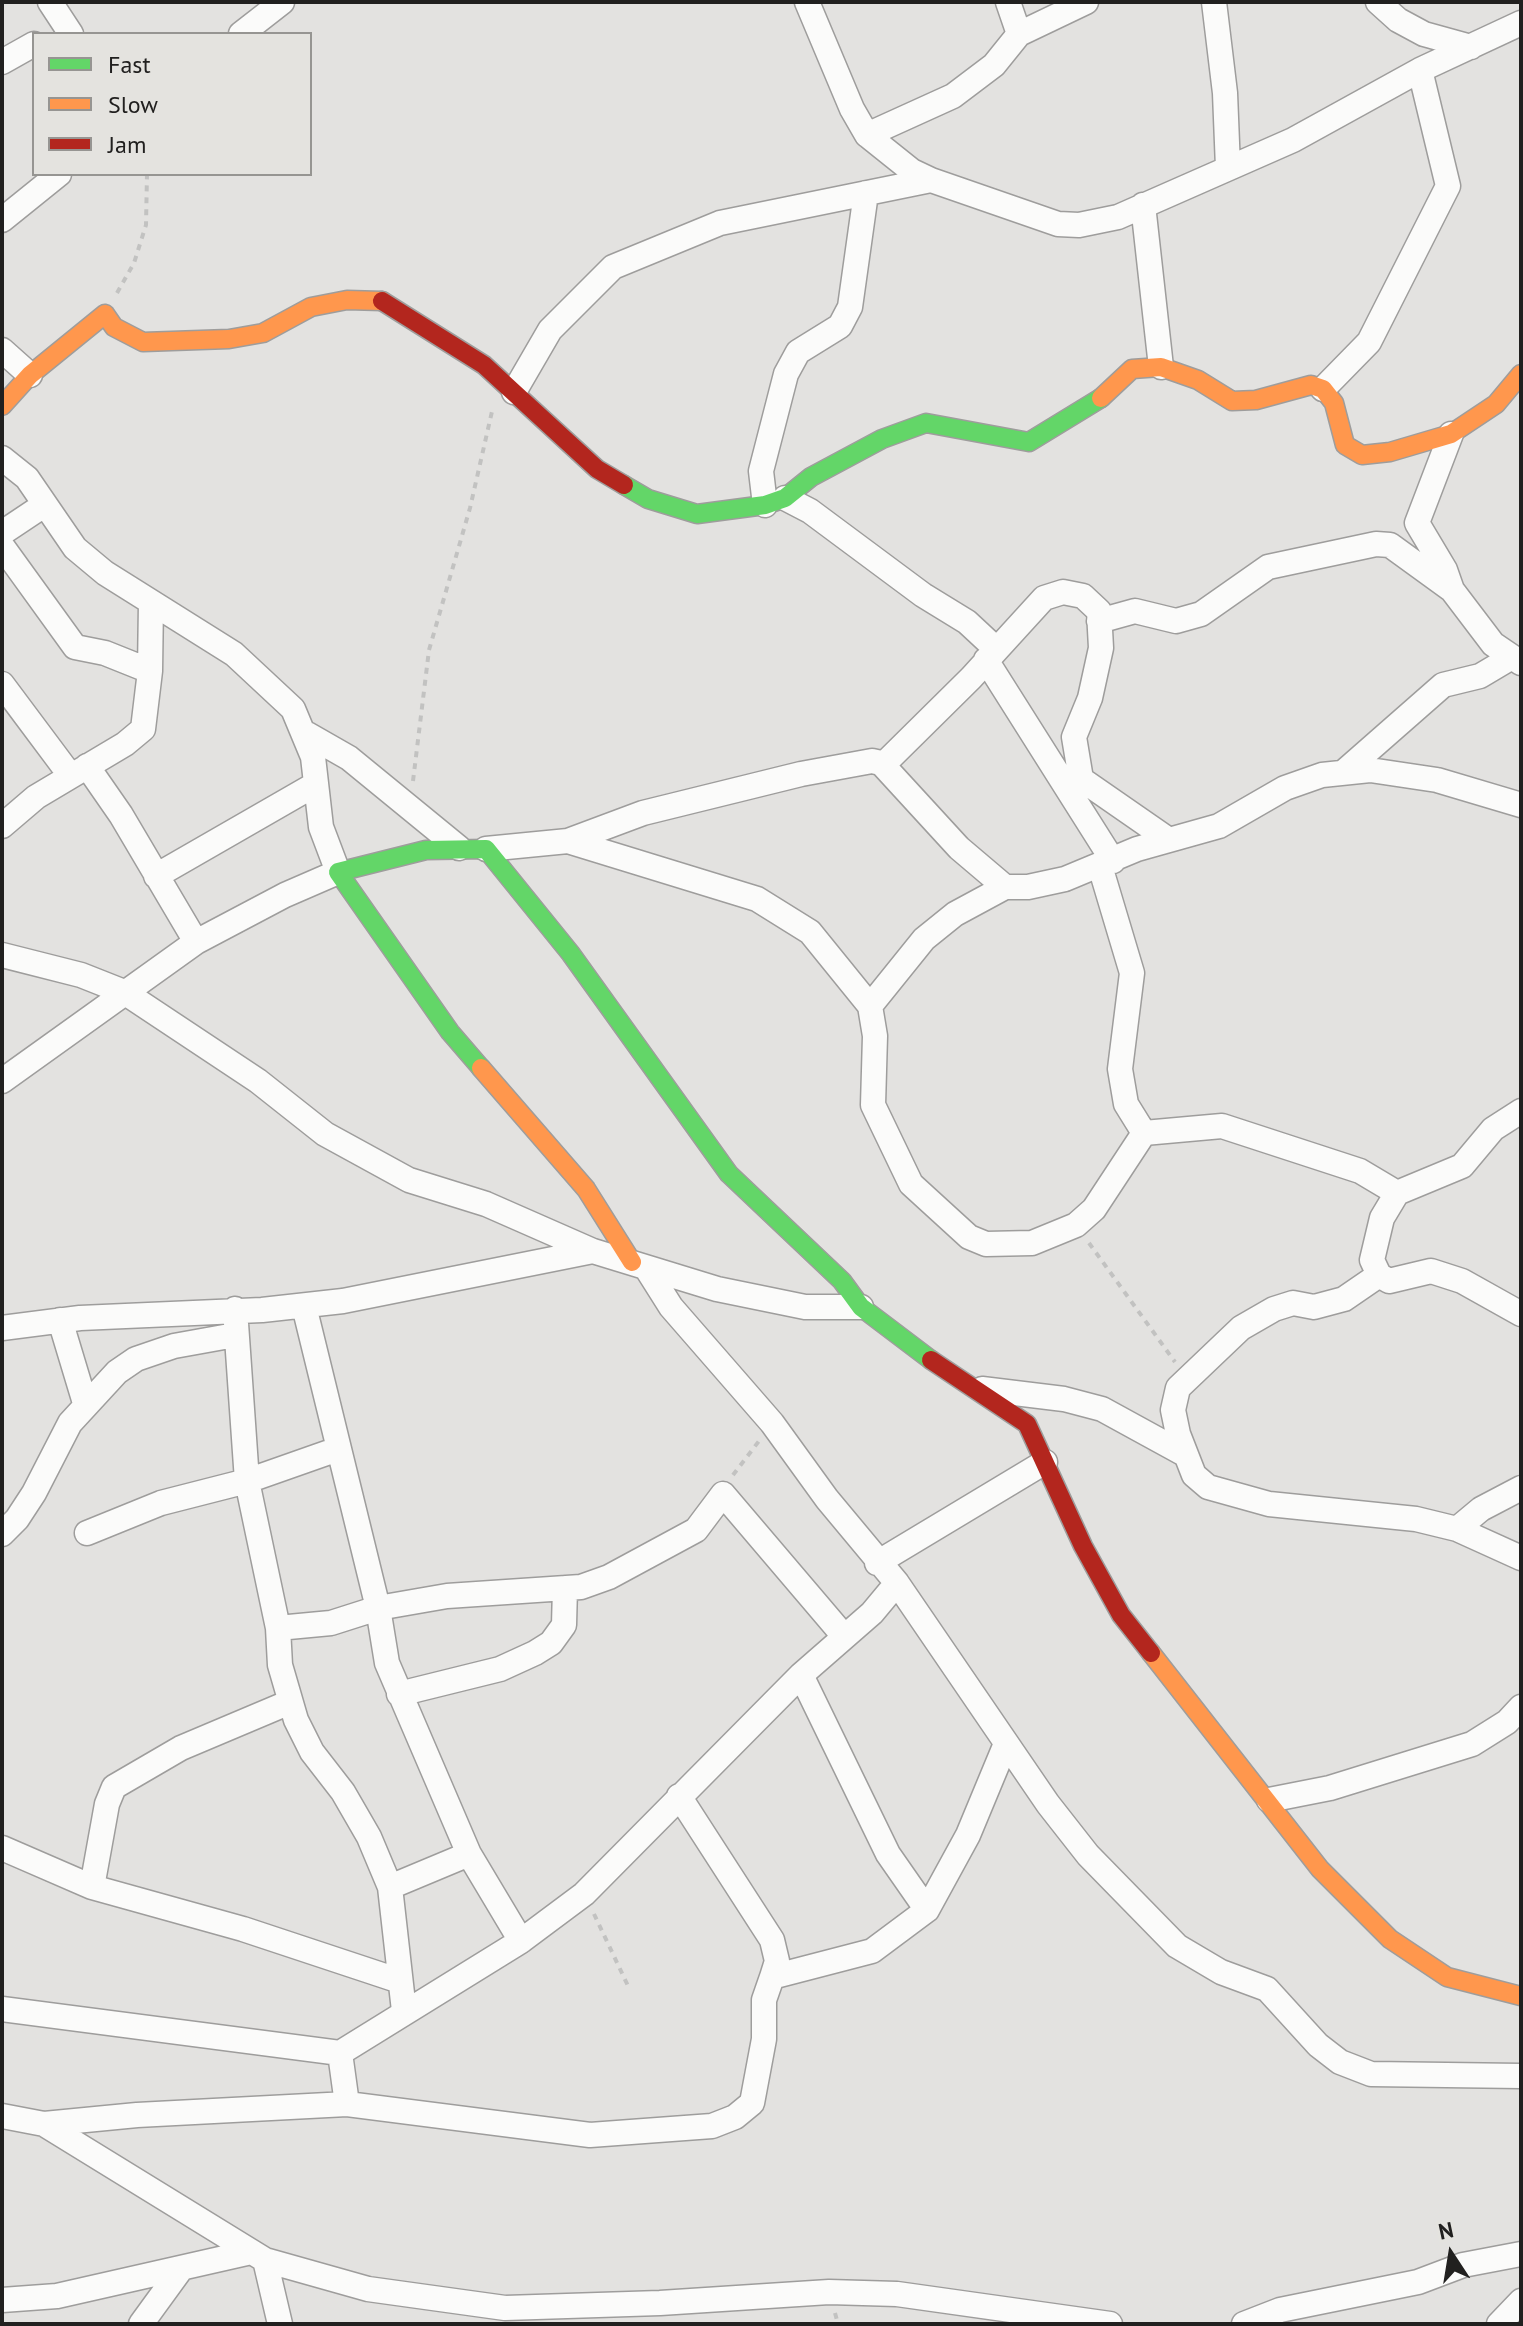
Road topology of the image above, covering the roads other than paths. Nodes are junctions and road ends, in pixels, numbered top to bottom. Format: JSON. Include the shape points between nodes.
{"nodes":[{"id":1,"x":50,"y":2,"type":"edge"},
{"id":2,"x":282,"y":2,"type":"edge"},
{"id":3,"x":807,"y":2,"type":"edge"},
{"id":4,"x":1008,"y":2,"type":"edge"},
{"id":5,"x":1086,"y":2,"type":"edge"},
{"id":6,"x":1214,"y":2,"type":"edge"},
{"id":7,"x":1378,"y":2,"type":"edge"},
{"id":8,"x":1517,"y":29,"type":"edge"},
{"id":9,"x":63,"y":31,"type":"edge"},
{"id":10,"x":244,"y":32,"type":"edge"},
{"id":11,"x":1019,"y":34,"type":"junction"},
{"id":12,"x":32,"y":45,"type":"edge"},
{"id":13,"x":1471,"y":47,"type":"junction"},
{"id":14,"x":2,"y":62,"type":"edge"},
{"id":15,"x":1420,"y":70,"type":"junction"},
{"id":16,"x":867,"y":135,"type":"junction"},
{"id":17,"x":1228,"y":168,"type":"junction"},
{"id":18,"x":57,"y":176,"type":"edge"},
{"id":19,"x":931,"y":180,"type":"junction"},
{"id":20,"x":866,"y":193,"type":"junction"},
{"id":21,"x":1143,"y":205,"type":"junction"},
{"id":22,"x":2,"y":220,"type":"edge"},
{"id":23,"x":2,"y":350,"type":"edge"},
{"id":24,"x":1161,"y":367,"type":"junction"},
{"id":25,"x":1521,"y":374,"type":"edge"},
{"id":26,"x":30,"y":375,"type":"junction"},
{"id":27,"x":507,"y":385,"type":"junction"},
{"id":28,"x":1323,"y":389,"type":"junction"},
{"id":29,"x":2,"y":406,"type":"edge"},
{"id":30,"x":1451,"y":434,"type":"junction"},
{"id":31,"x":2,"y":458,"type":"edge"},
{"id":32,"x":775,"y":502,"type":"junction"},
{"id":33,"x":44,"y":505,"type":"junction"},
{"id":34,"x":2,"y":533,"type":"edge"},
{"id":35,"x":2,"y":546,"type":"edge"},
{"id":36,"x":1452,"y":590,"type":"junction"},
{"id":37,"x":151,"y":602,"type":"junction"},
{"id":38,"x":1099,"y":621,"type":"junction"},
{"id":39,"x":991,"y":654,"type":"junction"},
{"id":40,"x":1517,"y":660,"type":"edge"},
{"id":41,"x":150,"y":671,"type":"junction"},
{"id":42,"x":2,"y":684,"type":"edge"},
{"id":43,"x":307,"y":734,"type":"junction"},
{"id":44,"x":883,"y":765,"type":"junction"},
{"id":45,"x":78,"y":770,"type":"junction"},
{"id":46,"x":1345,"y":771,"type":"junction"},
{"id":47,"x":316,"y":784,"type":"junction"},
{"id":48,"x":1521,"y":805,"type":"edge"},
{"id":49,"x":5,"y":818,"type":"edge"},
{"id":50,"x":1169,"y":840,"type":"junction"},
{"id":51,"x":568,"y":841,"type":"junction"},
{"id":52,"x":459,"y":848,"type":"junction"},
{"id":53,"x":486,"y":849,"type":"junction"},
{"id":54,"x":1107,"y":863,"type":"junction"},
{"id":55,"x":338,"y":872,"type":"junction"},
{"id":56,"x":156,"y":876,"type":"junction"},
{"id":57,"x":1005,"y":887,"type":"junction"},
{"id":58,"x":196,"y":942,"type":"junction"},
{"id":59,"x":2,"y":955,"type":"edge"},
{"id":60,"x":124,"y":992,"type":"junction"},
{"id":61,"x":870,"y":1006,"type":"junction"},
{"id":62,"x":2,"y":1081,"type":"edge"},
{"id":63,"x":1521,"y":1111,"type":"edge"},
{"id":64,"x":1144,"y":1133,"type":"junction"},
{"id":65,"x":1397,"y":1193,"type":"junction"},
{"id":66,"x":593,"y":1251,"type":"junction"},
{"id":67,"x":639,"y":1265,"type":"junction"},
{"id":68,"x":1379,"y":1275,"type":"junction"},
{"id":69,"x":304,"y":1306,"type":"junction"},
{"id":70,"x":861,"y":1307,"type":"junction"},
{"id":71,"x":235,"y":1309,"type":"junction"},
{"id":72,"x":1521,"y":1314,"type":"edge"},
{"id":73,"x":60,"y":1320,"type":"junction"},
{"id":74,"x":2,"y":1328,"type":"edge"},
{"id":75,"x":235,"y":1335,"type":"junction"},
{"id":76,"x":980,"y":1389,"type":"junction"},
{"id":77,"x":85,"y":1403,"type":"junction"},
{"id":78,"x":338,"y":1449,"type":"junction"},
{"id":79,"x":1186,"y":1455,"type":"junction"},
{"id":80,"x":1045,"y":1462,"type":"junction"},
{"id":81,"x":247,"y":1481,"type":"junction"},
{"id":82,"x":1521,"y":1488,"type":"edge"},
{"id":83,"x":1457,"y":1529,"type":"junction"},
{"id":84,"x":87,"y":1533,"type":"dead end"},
{"id":85,"x":2,"y":1534,"type":"edge"},
{"id":86,"x":1521,"y":1558,"type":"edge"},
{"id":87,"x":877,"y":1563,"type":"junction"},
{"id":88,"x":897,"y":1583,"type":"junction"},
{"id":89,"x":565,"y":1588,"type":"junction"},
{"id":90,"x":378,"y":1608,"type":"junction"},
{"id":91,"x":278,"y":1628,"type":"junction"},
{"id":92,"x":843,"y":1635,"type":"junction"},
{"id":93,"x":801,"y":1675,"type":"junction"},
{"id":94,"x":399,"y":1694,"type":"junction"},
{"id":95,"x":290,"y":1702,"type":"junction"},
{"id":96,"x":1521,"y":1707,"type":"edge"},
{"id":97,"x":1005,"y":1746,"type":"junction"},
{"id":98,"x":679,"y":1796,"type":"junction"},
{"id":99,"x":1269,"y":1800,"type":"junction"},
{"id":100,"x":2,"y":1848,"type":"edge"},
{"id":101,"x":469,"y":1854,"type":"junction"},
{"id":102,"x":92,"y":1887,"type":"junction"},
{"id":103,"x":390,"y":1887,"type":"junction"},
{"id":104,"x":927,"y":1910,"type":"junction"},
{"id":105,"x":521,"y":1941,"type":"junction"},
{"id":106,"x":772,"y":1977,"type":"junction"},
{"id":107,"x":400,"y":1981,"type":"junction"},
{"id":108,"x":1521,"y":1996,"type":"edge"},
{"id":109,"x":2,"y":2009,"type":"edge"},
{"id":110,"x":404,"y":2011,"type":"junction"},
{"id":111,"x":340,"y":2053,"type":"junction"},
{"id":112,"x":1521,"y":2076,"type":"edge"},
{"id":113,"x":347,"y":2104,"type":"junction"},
{"id":114,"x":2,"y":2116,"type":"edge"},
{"id":115,"x":44,"y":2124,"type":"junction"},
{"id":116,"x":1521,"y":2254,"type":"edge"},
{"id":117,"x":258,"y":2256,"type":"junction"},
{"id":118,"x":181,"y":2269,"type":"junction"},
{"id":119,"x":2,"y":2300,"type":"edge"},
{"id":120,"x":1521,"y":2301,"type":"edge"},
{"id":121,"x":663,"y":2314,"type":"edge"},
{"id":122,"x":141,"y":2324,"type":"edge"},
{"id":123,"x":280,"y":2324,"type":"edge"},
{"id":124,"x":1110,"y":2324,"type":"edge"},
{"id":125,"x":1244,"y":2324,"type":"edge"},
{"id":126,"x":1499,"y":2324,"type":"edge"}],
"edges":[{"from":1,"to":9,"type":"street"},
{"from":2,"to":10,"type":"street"},
{"from":3,"to":16,"type":"street"},
{"from":4,"to":11,"type":"street"},
{"from":5,"to":11,"type":"street"},
{"from":6,"to":17,"type":"street"},
{"from":7,"to":13,"type":"street","via":[[1424,34]]},
{"from":8,"to":13,"type":"street"},
{"from":11,"to":16,"type":"street","via":[[978,80]]},
{"from":12,"to":14,"type":"street"},
{"from":13,"to":15,"type":"street"},
{"from":15,"to":17,"type":"street","via":[[1340,117]]},
{"from":15,"to":28,"type":"street","via":[[1448,186],[1369,342]]},
{"from":16,"to":19,"type":"street"},
{"from":17,"to":21,"type":"street"},
{"from":18,"to":22,"type":"street"},
{"from":19,"to":20,"type":"street"},
{"from":19,"to":21,"type":"street","via":[[1058,224],[1118,217]]},
{"from":20,"to":27,"type":"street","via":[[720,223],[613,267],[550,330]]},
{"from":20,"to":32,"type":"street","via":[[850,307],[840,326],[798,352],[786,374],[761,471]]},
{"from":21,"to":24,"type":"street"},
{"from":23,"to":26,"type":"street"},
{"from":24,"to":28,"type":"street","via":[[1198,380],[1232,401],[1311,385]]},
{"from":24,"to":32,"type":"street","via":[[1132,369],[1103,397],[1029,442],[926,423],[882,439]]},
{"from":25,"to":30,"type":"street","via":[[1487,411]]},
{"from":26,"to":27,"type":"street","via":[[105,314],[126,335],[143,342],[229,339],[263,333],[311,307],[347,300],[383,301]]},
{"from":26,"to":29,"type":"street"},
{"from":27,"to":32,"type":"street","via":[[597,469],[648,499],[697,514]]},
{"from":28,"to":30,"type":"street","via":[[1334,403],[1345,445],[1362,455]]},
{"from":30,"to":36,"type":"street","via":[[1417,523]]},
{"from":31,"to":33,"type":"street","via":[[27,478]]},
{"from":32,"to":39,"type":"street","via":[[810,511],[967,622]]},
{"from":33,"to":34,"type":"street"},
{"from":33,"to":37,"type":"street","via":[[75,548]]},
{"from":35,"to":41,"type":"street","via":[[75,647]]},
{"from":36,"to":38,"type":"street","via":[[1390,545],[1376,544],[1268,567],[1201,614],[1176,621],[1135,611]]},
{"from":36,"to":40,"type":"street","via":[[1493,644]]},
{"from":37,"to":41,"type":"street"},
{"from":37,"to":43,"type":"street","via":[[234,654],[293,709]]},
{"from":38,"to":39,"type":"street","via":[[1099,611],[1083,596],[1063,592],[1044,598]]},
{"from":38,"to":50,"type":"street","via":[[1098,669],[1074,737],[1081,779]]},
{"from":39,"to":44,"type":"street"},
{"from":39,"to":54,"type":"street"},
{"from":40,"to":46,"type":"street","via":[[1443,685]]},
{"from":41,"to":45,"type":"street","via":[[143,729]]},
{"from":42,"to":45,"type":"street"},
{"from":43,"to":47,"type":"street"},
{"from":43,"to":52,"type":"street","via":[[349,758]]},
{"from":44,"to":51,"type":"street","via":[[866,762],[736,789],[606,824]]},
{"from":44,"to":57,"type":"street","via":[[959,848]]},
{"from":45,"to":49,"type":"street"},
{"from":45,"to":56,"type":"street","via":[[121,815]]},
{"from":46,"to":48,"type":"street","via":[[1437,780]]},
{"from":46,"to":50,"type":"street","via":[[1285,788],[1219,826]]},
{"from":47,"to":55,"type":"street","via":[[321,827]]},
{"from":47,"to":56,"type":"street"},
{"from":50,"to":54,"type":"street"},
{"from":51,"to":53,"type":"street"},
{"from":51,"to":61,"type":"street","via":[[757,899],[810,932]]},
{"from":52,"to":53,"type":"street"},
{"from":52,"to":55,"type":"street","via":[[426,850]]},
{"from":53,"to":70,"type":"street","via":[[571,954],[729,1174],[842,1281]]},
{"from":54,"to":57,"type":"street","via":[[1065,879]]},
{"from":54,"to":64,"type":"street","via":[[1132,973],[1120,1069],[1126,1104]]},
{"from":55,"to":58,"type":"street"},
{"from":55,"to":67,"type":"street","via":[[450,1032],[586,1189]]},
{"from":56,"to":58,"type":"street"},
{"from":57,"to":61,"type":"street","via":[[955,914],[924,939]]},
{"from":58,"to":60,"type":"street"},
{"from":59,"to":60,"type":"street"},
{"from":60,"to":62,"type":"street"},
{"from":60,"to":66,"type":"street","via":[[258,1081],[325,1134],[409,1180],[486,1204]]},
{"from":61,"to":64,"type":"street","via":[[875,1036],[873,1105],[911,1184],[969,1237],[986,1244],[1032,1243],[1076,1225],[1094,1209]]},
{"from":63,"to":65,"type":"street","via":[[1493,1129],[1462,1166]]},
{"from":64,"to":65,"type":"street","via":[[1222,1126],[1360,1171]]},
{"from":65,"to":68,"type":"street","via":[[1376,1240],[1372,1260]]},
{"from":66,"to":67,"type":"street"},
{"from":66,"to":69,"type":"street","via":[[411,1290]]},
{"from":67,"to":70,"type":"street","via":[[717,1289],[805,1307]]},
{"from":67,"to":87,"type":"street","via":[[772,1423]]},
{"from":68,"to":72,"type":"street","via":[[1389,1281],[1431,1271],[1462,1281]]},
{"from":68,"to":79,"type":"street","via":[[1344,1299],[1314,1307],[1293,1303],[1241,1328],[1178,1388],[1173,1410]]},
{"from":69,"to":71,"type":"street"},
{"from":69,"to":78,"type":"street"},
{"from":70,"to":76,"type":"street","via":[[909,1346]]},
{"from":71,"to":73,"type":"street"},
{"from":71,"to":75,"type":"street"},
{"from":73,"to":74,"type":"street"},
{"from":73,"to":77,"type":"street"},
{"from":75,"to":77,"type":"street","via":[[136,1359]]},
{"from":75,"to":81,"type":"street"},
{"from":76,"to":79,"type":"street","via":[[1102,1409]]},
{"from":76,"to":80,"type":"street","via":[[1027,1424]]},
{"from":77,"to":85,"type":"street","via":[[26,1506]]},
{"from":78,"to":81,"type":"street"},
{"from":78,"to":90,"type":"street"},
{"from":79,"to":83,"type":"street","via":[[1194,1475],[1208,1487],[1269,1504],[1416,1519]]},
{"from":80,"to":87,"type":"street"},
{"from":80,"to":99,"type":"street","via":[[1121,1615]]},
{"from":81,"to":84,"type":"street","via":[[161,1503]]},
{"from":81,"to":91,"type":"street"},
{"from":82,"to":83,"type":"street"},
{"from":83,"to":86,"type":"street"},
{"from":87,"to":88,"type":"street"},
{"from":88,"to":92,"type":"street","via":[[872,1613]]},
{"from":88,"to":97,"type":"street"},
{"from":89,"to":90,"type":"street","via":[[478,1592]]},
{"from":89,"to":92,"type":"street","via":[[609,1577],[696,1530],[723,1494]]},
{"from":89,"to":94,"type":"street","via":[[564,1625],[551,1643],[500,1669]]},
{"from":90,"to":91,"type":"street","via":[[331,1623]]},
{"from":90,"to":94,"type":"street","via":[[387,1663]]},
{"from":91,"to":95,"type":"street"},
{"from":92,"to":93,"type":"street"},
{"from":93,"to":98,"type":"street"},
{"from":93,"to":104,"type":"street","via":[[888,1854]]},
{"from":94,"to":101,"type":"street"},
{"from":95,"to":102,"type":"street","via":[[181,1748],[114,1787]]},
{"from":95,"to":103,"type":"street","via":[[312,1752],[369,1837]]},
{"from":96,"to":99,"type":"street","via":[[1472,1744],[1358,1781]]},
{"from":97,"to":104,"type":"street","via":[[968,1835]]},
{"from":97,"to":112,"type":"street","via":[[1088,1855],[1177,1946],[1221,1972],[1267,1989],[1340,2062],[1371,2074]]},
{"from":98,"to":105,"type":"street","via":[[584,1894]]},
{"from":98,"to":106,"type":"street","via":[[772,1940],[777,1961]]},
{"from":99,"to":108,"type":"street","via":[[1320,1869],[1390,1939],[1447,1977]]},
{"from":100,"to":102,"type":"street"},
{"from":101,"to":103,"type":"street"},
{"from":101,"to":105,"type":"street"},
{"from":102,"to":107,"type":"street"},
{"from":103,"to":107,"type":"street"},
{"from":104,"to":106,"type":"street","via":[[872,1951]]},
{"from":105,"to":110,"type":"street"},
{"from":106,"to":113,"type":"street","via":[[764,2000],[764,2039],[752,2103],[712,2126],[590,2135]]},
{"from":107,"to":110,"type":"street"},
{"from":109,"to":111,"type":"street"},
{"from":110,"to":111,"type":"street"},
{"from":111,"to":113,"type":"street"},
{"from":113,"to":115,"type":"street"},
{"from":114,"to":115,"type":"street"},
{"from":115,"to":117,"type":"street"},
{"from":116,"to":125,"type":"street","via":[[1280,2310]]},
{"from":117,"to":118,"type":"street"},
{"from":117,"to":121,"type":"street","via":[[368,2289],[505,2308]]},
{"from":117,"to":123,"type":"street"},
{"from":118,"to":119,"type":"street","via":[[57,2296]]},
{"from":118,"to":122,"type":"street"},
{"from":120,"to":126,"type":"street"},
{"from":121,"to":124,"type":"street","via":[[829,2292],[897,2294]]}]}
